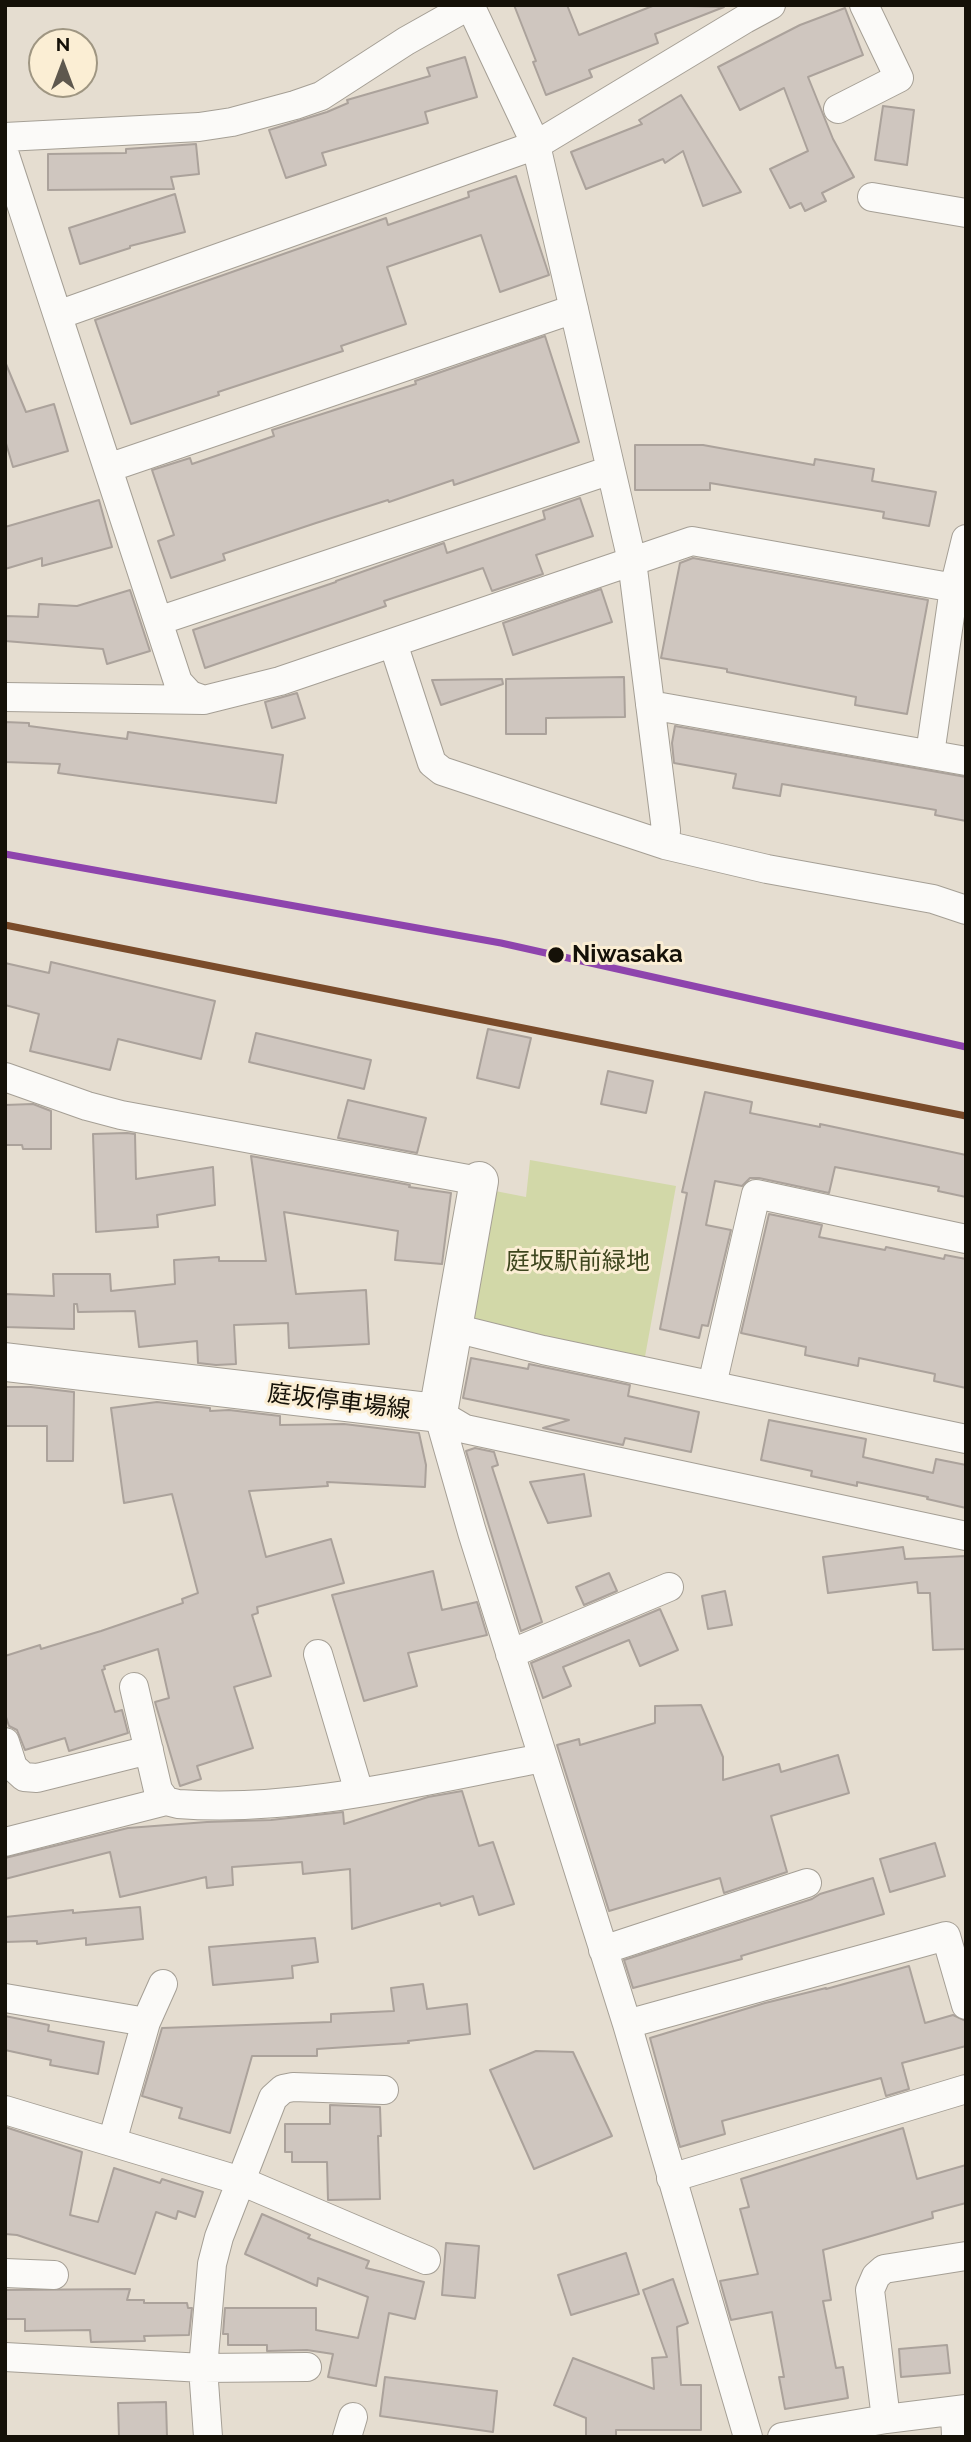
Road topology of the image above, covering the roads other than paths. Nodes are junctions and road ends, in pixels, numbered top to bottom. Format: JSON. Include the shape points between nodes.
{"nodes":[{"id":1,"x":470,"y":5,"type":"edge"},
{"id":2,"x":771,"y":5,"type":"edge"},
{"id":3,"x":864,"y":5,"type":"edge"},
{"id":4,"x":838,"y":108,"type":"dead end"},
{"id":5,"x":5,"y":136,"type":"edge"},
{"id":6,"x":536,"y":145,"type":"junction"},
{"id":7,"x":5,"y":155,"type":"edge"},
{"id":8,"x":872,"y":197,"type":"dead end"},
{"id":9,"x":966,"y":213,"type":"edge"},
{"id":10,"x":574,"y":309,"type":"junction"},
{"id":11,"x":58,"y":315,"type":"junction"},
{"id":12,"x":108,"y":468,"type":"junction"},
{"id":13,"x":611,"y":470,"type":"junction"},
{"id":14,"x":966,"y":539,"type":"edge"},
{"id":15,"x":632,"y":561,"type":"junction"},
{"id":16,"x":960,"y":589,"type":"edge"},
{"id":17,"x":158,"y":621,"type":"junction"},
{"id":18,"x":393,"y":643,"type":"junction"},
{"id":19,"x":5,"y":697,"type":"edge"},
{"id":20,"x":204,"y":700,"type":"junction"},
{"id":21,"x":650,"y":705,"type":"junction"},
{"id":22,"x":930,"y":754,"type":"junction"},
{"id":23,"x":966,"y":761,"type":"edge"},
{"id":24,"x":665,"y":845,"type":"junction"},
{"id":25,"x":966,"y":911,"type":"edge"},
{"id":26,"x":5,"y":1077,"type":"edge"},
{"id":27,"x":479,"y":1181,"type":"joint"},
{"id":28,"x":966,"y":1239,"type":"edge"},
{"id":29,"x":454,"y":1328,"type":"junction"},
{"id":30,"x":5,"y":1362,"type":"edge"},
{"id":31,"x":712,"y":1385,"type":"junction"},
{"id":32,"x":438,"y":1413,"type":"junction"},
{"id":33,"x":966,"y":1439,"type":"edge"},
{"id":34,"x":966,"y":1536,"type":"edge"},
{"id":35,"x":669,"y":1587,"type":"dead end"},
{"id":36,"x":318,"y":1654,"type":"dead end"},
{"id":37,"x":510,"y":1654,"type":"junction"},
{"id":38,"x":134,"y":1688,"type":"dead end"},
{"id":39,"x":5,"y":1742,"type":"edge"},
{"id":40,"x":149,"y":1751,"type":"junction"},
{"id":41,"x":543,"y":1758,"type":"junction"},
{"id":42,"x":359,"y":1792,"type":"junction"},
{"id":43,"x":166,"y":1801,"type":"junction"},
{"id":44,"x":5,"y":1842,"type":"edge"},
{"id":45,"x":807,"y":1883,"type":"dead end"},
{"id":46,"x":603,"y":1950,"type":"junction"},
{"id":47,"x":163,"y":1984,"type":"dead end"},
{"id":48,"x":5,"y":1998,"type":"edge"},
{"id":49,"x":966,"y":2005,"type":"edge"},
{"id":50,"x":146,"y":2022,"type":"junction"},
{"id":51,"x":626,"y":2024,"type":"junction"},
{"id":52,"x":966,"y":2089,"type":"edge"},
{"id":53,"x":384,"y":2090,"type":"dead end"},
{"id":54,"x":5,"y":2110,"type":"edge"},
{"id":55,"x":112,"y":2142,"type":"junction"},
{"id":56,"x":671,"y":2178,"type":"junction"},
{"id":57,"x":242,"y":2181,"type":"junction"},
{"id":58,"x":966,"y":2256,"type":"edge"},
{"id":59,"x":426,"y":2260,"type":"dead end"},
{"id":60,"x":5,"y":2273,"type":"edge"},
{"id":61,"x":54,"y":2275,"type":"dead end"},
{"id":62,"x":5,"y":2357,"type":"edge"},
{"id":63,"x":307,"y":2367,"type":"dead end"},
{"id":64,"x":203,"y":2368,"type":"junction"},
{"id":65,"x":886,"y":2419,"type":"junction"},
{"id":66,"x":959,"y":2419,"type":"edge"},
{"id":67,"x":208,"y":2437,"type":"edge"},
{"id":68,"x":748,"y":2437,"type":"edge"},
{"id":69,"x":782,"y":2437,"type":"edge"}],
"edges":[{"from":1,"to":5,"type":"street","via":[[321,96],[295,105],[198,127]]},
{"from":1,"to":6,"type":"street"},
{"from":2,"to":6,"type":"street"},
{"from":3,"to":4,"type":"street","via":[[899,78]]},
{"from":6,"to":10,"type":"street"},
{"from":6,"to":11,"type":"street"},
{"from":7,"to":11,"type":"street"},
{"from":8,"to":9,"type":"street"},
{"from":10,"to":12,"type":"street"},
{"from":10,"to":13,"type":"street"},
{"from":11,"to":12,"type":"street"},
{"from":12,"to":17,"type":"street"},
{"from":13,"to":15,"type":"street"},
{"from":13,"to":17,"type":"street"},
{"from":14,"to":16,"type":"street"},
{"from":15,"to":16,"type":"street","via":[[692,541]]},
{"from":15,"to":18,"type":"street"},
{"from":15,"to":21,"type":"street"},
{"from":16,"to":22,"type":"street"},
{"from":17,"to":20,"type":"street","via":[[178,682],[190,695]]},
{"from":18,"to":20,"type":"street","via":[[280,681]]},
{"from":18,"to":24,"type":"street","via":[[432,763],[442,771]]},
{"from":19,"to":20,"type":"street"},
{"from":21,"to":22,"type":"street"},
{"from":21,"to":24,"type":"street"},
{"from":22,"to":23,"type":"street"},
{"from":24,"to":25,"type":"street","via":[[933,899]]},
{"from":26,"to":27,"type":"street","via":[[121,1115]]},
{"from":27,"to":29,"type":"main road","name":"庭坂停車場線"},
{"from":28,"to":31,"type":"street","via":[[756,1194]]},
{"from":29,"to":31,"type":"street"},
{"from":29,"to":32,"type":"main road","name":"庭坂停車場線"},
{"from":30,"to":32,"type":"main road","name":"庭坂停車場線"},
{"from":31,"to":33,"type":"street"},
{"from":32,"to":34,"type":"street","via":[[465,1429]]},
{"from":32,"to":37,"type":"street"},
{"from":35,"to":37,"type":"street"},
{"from":36,"to":42,"type":"street"},
{"from":37,"to":41,"type":"street"},
{"from":38,"to":40,"type":"street"},
{"from":39,"to":40,"type":"street","via":[[13,1767],[24,1777],[37,1778]]},
{"from":40,"to":43,"type":"street","via":[[158,1790]]},
{"from":41,"to":42,"type":"street"},
{"from":41,"to":46,"type":"street"},
{"from":42,"to":43,"type":"street","via":[[265,1802],[197,1805]]},
{"from":43,"to":44,"type":"street"},
{"from":45,"to":46,"type":"street"},
{"from":46,"to":51,"type":"street"},
{"from":47,"to":50,"type":"street"},
{"from":48,"to":50,"type":"street"},
{"from":49,"to":51,"type":"street","via":[[946,1936]]},
{"from":50,"to":55,"type":"street"},
{"from":51,"to":56,"type":"street"},
{"from":52,"to":56,"type":"street"},
{"from":53,"to":57,"type":"street","via":[[293,2087],[277,2093]]},
{"from":54,"to":55,"type":"street"},
{"from":55,"to":57,"type":"street"},
{"from":56,"to":68,"type":"street"},
{"from":57,"to":59,"type":"street"},
{"from":57,"to":64,"type":"street","via":[[212,2264]]},
{"from":58,"to":65,"type":"street","via":[[884,2269],[876,2276],[870,2290]]},
{"from":60,"to":61,"type":"street"},
{"from":62,"to":64,"type":"street"},
{"from":63,"to":64,"type":"street"},
{"from":64,"to":67,"type":"street"},
{"from":65,"to":66,"type":"street"},
{"from":65,"to":69,"type":"street"}]}
